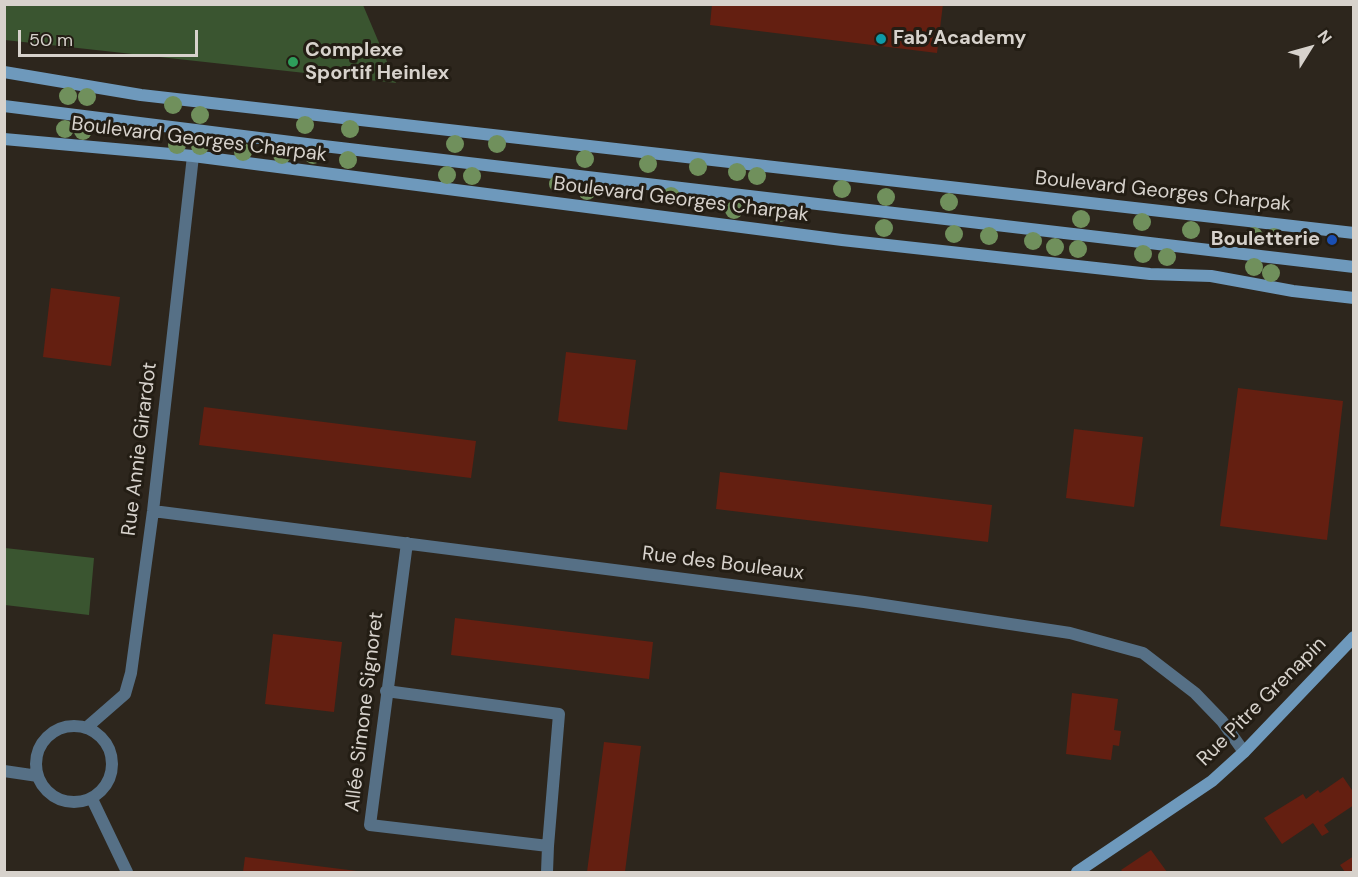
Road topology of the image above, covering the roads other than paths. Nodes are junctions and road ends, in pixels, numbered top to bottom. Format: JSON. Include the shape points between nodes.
{"nodes":[{"id":1,"x":4,"y":72,"type":"edge"},
{"id":2,"x":4,"y":106,"type":"edge"},
{"id":3,"x":4,"y":138,"type":"edge"},
{"id":4,"x":193,"y":156,"type":"junction"},
{"id":5,"x":1353,"y":232,"type":"edge"},
{"id":6,"x":1353,"y":267,"type":"edge"},
{"id":7,"x":1353,"y":298,"type":"edge"},
{"id":8,"x":153,"y":511,"type":"junction"},
{"id":9,"x":407,"y":543,"type":"junction"},
{"id":10,"x":1353,"y":638,"type":"edge"},
{"id":11,"x":386,"y":691,"type":"junction"},
{"id":12,"x":86,"y":728,"type":"junction"},
{"id":13,"x":1244,"y":752,"type":"junction"},
{"id":14,"x":4,"y":771,"type":"edge"},
{"id":15,"x":38,"y":776,"type":"junction"},
{"id":16,"x":92,"y":799,"type":"junction"},
{"id":17,"x":548,"y":846,"type":"junction"},
{"id":18,"x":128,"y":873,"type":"edge"},
{"id":19,"x":547,"y":873,"type":"edge"},
{"id":20,"x":1077,"y":873,"type":"edge"}],
"edges":[{"from":1,"to":5,"type":"main road","name":"Boulevard Georges Charpak","via":[[141,94]]},
{"from":2,"to":6,"type":"main road"},
{"from":3,"to":4,"type":"main road","name":"Boulevard Georges Charpak"},
{"from":4,"to":7,"type":"main road","name":"Boulevard Georges Charpak","via":[[842,240],[1150,274],[1211,276]]},
{"from":4,"to":8,"type":"street","name":"Rue Annie Girardot"},
{"from":8,"to":9,"type":"street","name":"Rue des Bouleaux"},
{"from":8,"to":12,"type":"street","name":"Rue Annie Girardot","via":[[125,694]]},
{"from":9,"to":11,"type":"street","name":"Allée Simone Signoret"},
{"from":9,"to":13,"type":"street","name":"Rue des Bouleaux","via":[[875,603],[1070,633],[1143,653],[1195,693]]},
{"from":10,"to":13,"type":"main road","name":"Rue Pitre Grenapin"},
{"from":11,"to":17,"type":"street","via":[[559,714]]},
{"from":11,"to":17,"type":"street","name":"Allée Simone Signoret","via":[[370,825]]},
{"from":12,"to":15,"type":"street","via":[[64,728],[50,735],[38,752]]},
{"from":12,"to":16,"type":"street","via":[[102,739],[112,763],[107,783]]},
{"from":13,"to":20,"type":"main road","name":"Rue Pitre Grenapin","via":[[1212,781]]},
{"from":14,"to":15,"type":"street"},
{"from":15,"to":16,"type":"street","via":[[52,795],[64,801]]},
{"from":16,"to":18,"type":"street"},
{"from":17,"to":19,"type":"street"}]}
